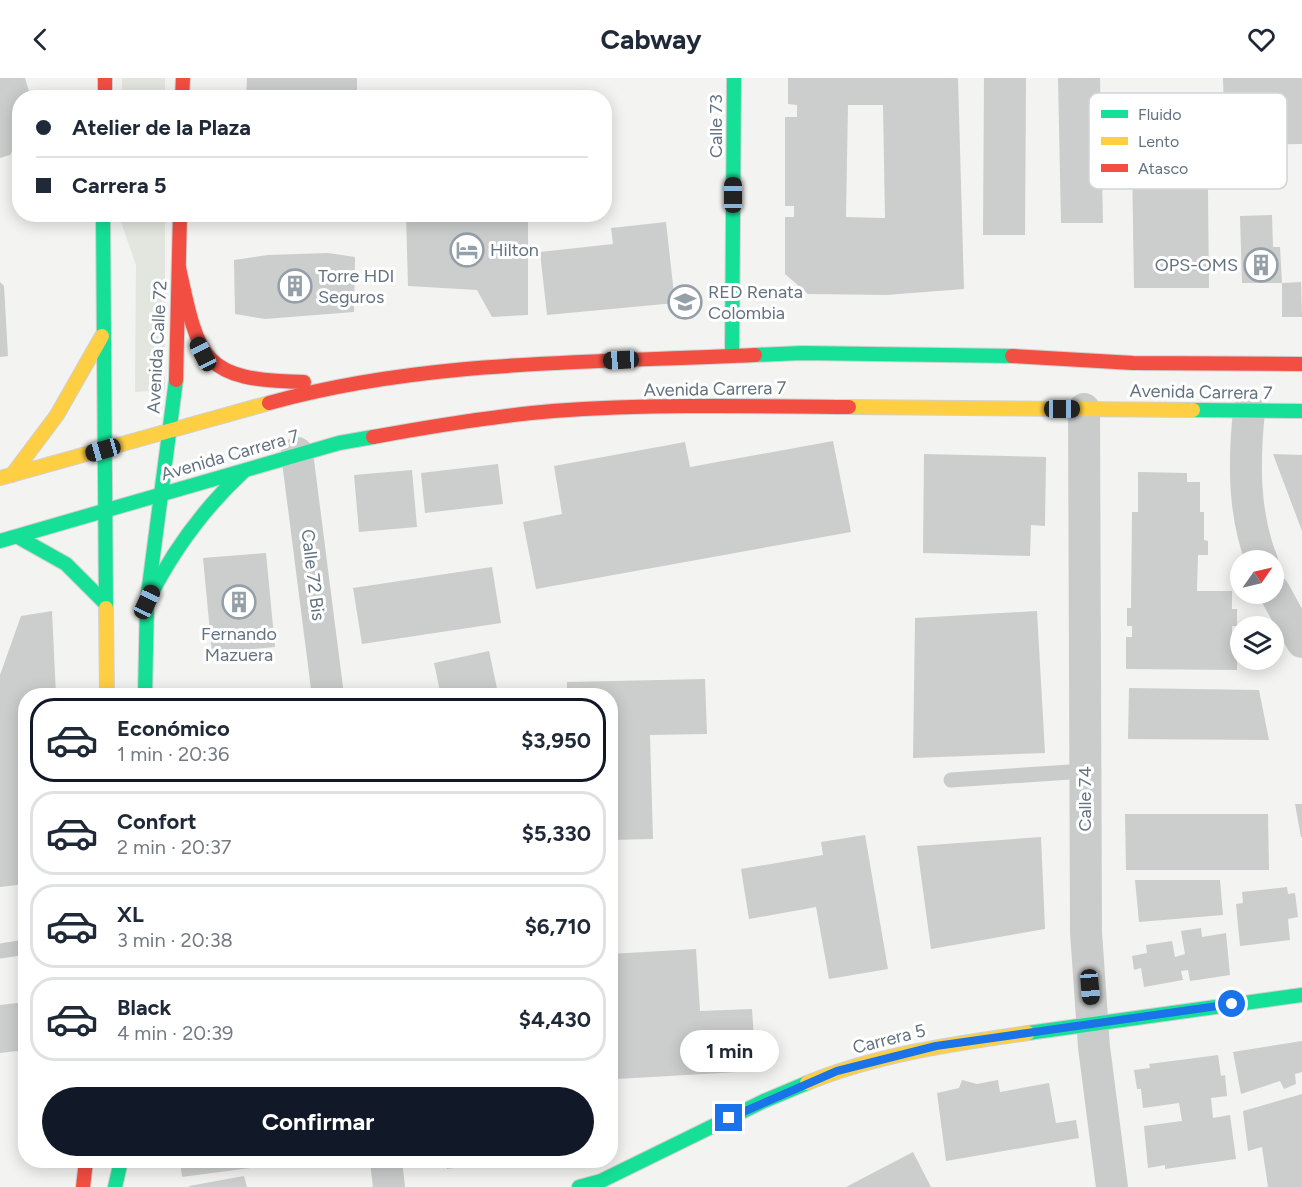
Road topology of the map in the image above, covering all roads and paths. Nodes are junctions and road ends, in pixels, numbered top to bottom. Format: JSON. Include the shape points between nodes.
{"nodes":[{"id":1,"x":734,"y":78,"type":"edge"},
{"id":2,"x":103,"y":222,"type":"edge"},
{"id":3,"x":180,"y":222,"type":"edge"},
{"id":4,"x":179,"y":268,"type":"junction"},
{"id":5,"x":102,"y":336,"type":"junction"},
{"id":6,"x":732,"y":355,"type":"junction"},
{"id":7,"x":1302,"y":364,"type":"edge"},
{"id":8,"x":375,"y":381,"type":"junction"},
{"id":9,"x":1084,"y":409,"type":"junction"},
{"id":10,"x":1249,"y":411,"type":"junction"},
{"id":11,"x":1302,"y":411,"type":"edge"},
{"id":12,"x":171,"y":430,"type":"junction"},
{"id":13,"x":103,"y":450,"type":"junction"},
{"id":14,"x":297,"y":453,"type":"junction"},
{"id":15,"x":246,"y":469,"type":"junction"},
{"id":16,"x":6,"y":477,"type":"edge"},
{"id":17,"x":162,"y":494,"type":"junction"},
{"id":18,"x":104,"y":511,"type":"junction"},
{"id":19,"x":18,"y":537,"type":"junction"},
{"id":20,"x":0,"y":541,"type":"edge"},
{"id":21,"x":1257,"y":550,"type":"edge"},
{"id":22,"x":147,"y":602,"type":"junction"},
{"id":23,"x":105,"y":603,"type":"junction"},
{"id":24,"x":1281,"y":604,"type":"edge"},
{"id":25,"x":1302,"y":642,"type":"edge"},
{"id":26,"x":107,"y":688,"type":"edge"},
{"id":27,"x":145,"y":688,"type":"edge"},
{"id":28,"x":327,"y":688,"type":"edge"},
{"id":29,"x":1085,"y":771,"type":"junction"},
{"id":30,"x":951,"y":780,"type":"dead end"},
{"id":31,"x":18,"y":949,"type":"edge"},
{"id":32,"x":0,"y":951,"type":"edge"},
{"id":33,"x":1302,"y":994,"type":"edge"},
{"id":34,"x":1092,"y":1024,"type":"junction"},
{"id":35,"x":85,"y":1168,"type":"edge"},
{"id":36,"x":119,"y":1168,"type":"edge"},
{"id":37,"x":387,"y":1168,"type":"edge"},
{"id":38,"x":83,"y":1187,"type":"edge"},
{"id":39,"x":115,"y":1187,"type":"edge"},
{"id":40,"x":389,"y":1187,"type":"edge"},
{"id":41,"x":579,"y":1187,"type":"edge"},
{"id":42,"x":1112,"y":1187,"type":"edge"}],
"edges":[{"from":1,"to":6,"type":"main road","name":"Calle 73"},
{"from":2,"to":5,"type":"main road"},
{"from":3,"to":4,"type":"main road","name":"Avenida Calle 72"},
{"from":4,"to":8,"type":"main road","via":[[196,339],[214,365],[231,374],[265,382]]},
{"from":4,"to":12,"type":"main road","name":"Avenida Calle 72","via":[[178,373]]},
{"from":5,"to":13,"type":"main road"},
{"from":5,"to":16,"type":"main road","via":[[57,415]]},
{"from":6,"to":7,"type":"main road","name":"Avenida Carrera 7","via":[[887,353],[1133,363]]},
{"from":6,"to":8,"type":"main road","name":"Avenida Carrera 7","via":[[466,369]]},
{"from":8,"to":12,"type":"main road","name":"Avenida Carrera 7","via":[[276,401]]},
{"from":9,"to":10,"type":"main road","name":"Avenida Carrera 7"},
{"from":9,"to":14,"type":"main road","name":"Avenida Carrera 7","via":[[700,405],[553,411],[385,434]]},
{"from":9,"to":29,"type":"street","name":"Calle 74"},
{"from":10,"to":11,"type":"main road","name":"Avenida Carrera 7"},
{"from":10,"to":21,"type":"street","via":[[1244,452],[1246,486]]},
{"from":12,"to":13,"type":"main road","name":"Avenida Carrera 7"},
{"from":12,"to":17,"type":"main road","name":"Avenida Calle 72"},
{"from":13,"to":16,"type":"main road","name":"Avenida Carrera 7"},
{"from":13,"to":18,"type":"main road"},
{"from":14,"to":15,"type":"main road","name":"Avenida Carrera 7"},
{"from":14,"to":28,"type":"street","name":"Calle 72 Bis"},
{"from":15,"to":17,"type":"main road","name":"Avenida Carrera 7"},
{"from":15,"to":22,"type":"main road","via":[[190,527]]},
{"from":17,"to":18,"type":"main road","name":"Avenida Carrera 7"},
{"from":17,"to":22,"type":"main road","name":"Avenida Calle 72"},
{"from":18,"to":19,"type":"main road","name":"Avenida Carrera 7"},
{"from":18,"to":23,"type":"main road"},
{"from":19,"to":20,"type":"main road","name":"Avenida Carrera 7"},
{"from":19,"to":23,"type":"main road","via":[[65,562]]},
{"from":22,"to":27,"type":"main road","name":"Avenida Calle 72"},
{"from":23,"to":26,"type":"main road"},
{"from":24,"to":25,"type":"street"},
{"from":29,"to":30,"type":"lane"},
{"from":29,"to":34,"type":"street","name":"Calle 74","via":[[1086,932]]},
{"from":31,"to":32,"type":"lane"},
{"from":33,"to":34,"type":"main road","name":"Carrera 5"},
{"from":34,"to":41,"type":"main road","name":"Carrera 5","via":[[936,1046],[837,1071],[764,1101],[601,1181]]},
{"from":34,"to":42,"type":"street","name":"Calle 74"},
{"from":35,"to":38,"type":"main road"},
{"from":36,"to":39,"type":"main road"},
{"from":37,"to":40,"type":"street"}]}
